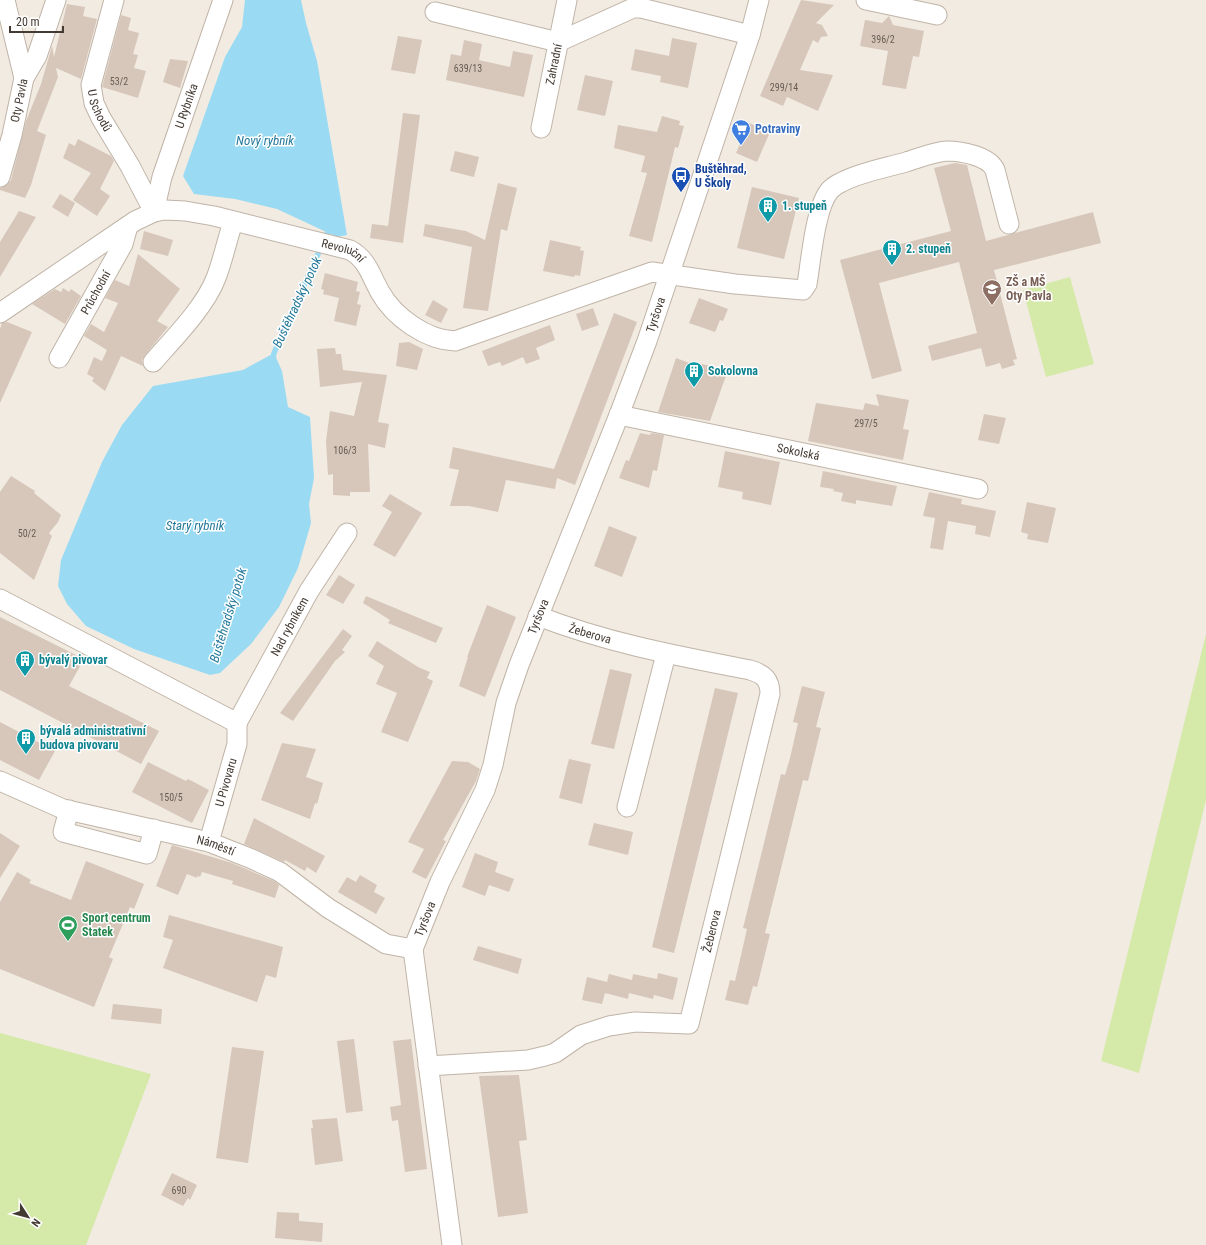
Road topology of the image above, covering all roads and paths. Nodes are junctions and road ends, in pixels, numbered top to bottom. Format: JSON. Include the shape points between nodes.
{"nodes":[{"id":1,"x":5,"y":0,"type":"edge"},
{"id":2,"x":56,"y":0,"type":"edge"},
{"id":3,"x":114,"y":0,"type":"edge"},
{"id":4,"x":223,"y":0,"type":"edge"},
{"id":5,"x":567,"y":0,"type":"edge"},
{"id":6,"x":759,"y":0,"type":"edge"},
{"id":7,"x":773,"y":0,"type":"edge"},
{"id":8,"x":866,"y":0,"type":"edge"},
{"id":9,"x":435,"y":12,"type":"dead end"},
{"id":10,"x":937,"y":15,"type":"dead end"},
{"id":11,"x":750,"y":35,"type":"junction"},
{"id":12,"x":558,"y":42,"type":"junction"},
{"id":13,"x":24,"y":78,"type":"junction"},
{"id":14,"x":541,"y":128,"type":"dead end"},
{"id":15,"x":0,"y":177,"type":"edge"},
{"id":16,"x":154,"y":212,"type":"junction"},
{"id":17,"x":233,"y":222,"type":"junction"},
{"id":18,"x":1009,"y":224,"type":"dead end"},
{"id":19,"x":128,"y":226,"type":"junction"},
{"id":20,"x":671,"y":273,"type":"junction"},
{"id":21,"x":0,"y":313,"type":"edge"},
{"id":22,"x":59,"y":358,"type":"dead end"},
{"id":23,"x":153,"y":362,"type":"dead end"},
{"id":24,"x":619,"y":415,"type":"junction"},
{"id":25,"x":978,"y":490,"type":"dead end"},
{"id":26,"x":347,"y":533,"type":"dead end"},
{"id":27,"x":0,"y":599,"type":"edge"},
{"id":28,"x":538,"y":616,"type":"junction"},
{"id":29,"x":666,"y":654,"type":"junction"},
{"id":30,"x":237,"y":723,"type":"junction"},
{"id":31,"x":0,"y":782,"type":"edge"},
{"id":32,"x":627,"y":807,"type":"dead end"},
{"id":33,"x":69,"y":810,"type":"junction"},
{"id":34,"x":154,"y":829,"type":"junction"},
{"id":35,"x":209,"y":842,"type":"junction"},
{"id":36,"x":413,"y":949,"type":"junction"},
{"id":37,"x":428,"y":1066,"type":"junction"},
{"id":38,"x":452,"y":1245,"type":"edge"}],
"edges":[{"from":1,"to":13,"type":"street","name":"Oty Pavla"},
{"from":2,"to":13,"type":"street","via":[[37,56]]},
{"from":3,"to":16,"type":"street","name":"U Schodů","via":[[91,85],[94,103]]},
{"from":4,"to":16,"type":"street","name":"U Rybníka","via":[[162,177]]},
{"from":5,"to":12,"type":"street","name":"Zahradní"},
{"from":6,"to":11,"type":"street","name":"Tyršova"},
{"from":7,"to":11,"type":"street"},
{"from":8,"to":10,"type":"street"},
{"from":9,"to":12,"type":"street"},
{"from":11,"to":12,"type":"street","via":[[633,8]]},
{"from":11,"to":20,"type":"street","name":"Tyršova"},
{"from":12,"to":14,"type":"street","name":"Zahradní"},
{"from":13,"to":15,"type":"street","name":"Oty Pavla"},
{"from":16,"to":17,"type":"street","name":"Revoluční","via":[[185,211]]},
{"from":16,"to":19,"type":"street","name":"Revoluční"},
{"from":17,"to":20,"type":"street","name":"Revoluční","via":[[350,250],[362,258],[381,293],[399,316],[414,326],[446,340],[466,339],[646,273]]},
{"from":17,"to":23,"type":"street","via":[[213,285],[187,322]]},
{"from":18,"to":20,"type":"street","name":"Revoluční","via":[[995,170],[991,164],[968,155],[945,151],[850,178],[835,185],[820,210],[807,284],[803,290],[735,284]]},
{"from":19,"to":21,"type":"street","name":"Revoluční"},
{"from":19,"to":22,"type":"street","name":"Průchodní","via":[[123,244]]},
{"from":20,"to":24,"type":"street","name":"Tyršova"},
{"from":24,"to":25,"type":"street","name":"Sokolská"},
{"from":24,"to":28,"type":"street","name":"Tyršova"},
{"from":26,"to":30,"type":"street","name":"Nad rybníkem","via":[[308,591]]},
{"from":27,"to":30,"type":"street"},
{"from":28,"to":29,"type":"street","name":"Žeberova","via":[[596,636]]},
{"from":28,"to":36,"type":"street","name":"Tyršova","via":[[506,703],[488,784],[440,882]]},
{"from":29,"to":32,"type":"street"},
{"from":29,"to":37,"type":"street","name":"Žeberova","via":[[759,672],[770,687],[690,1024],[635,1022],[608,1026],[581,1035],[555,1052],[528,1060]]},
{"from":30,"to":35,"type":"street","name":"U Pivovaru","via":[[237,744]]},
{"from":31,"to":33,"type":"street","name":"Náměstí"},
{"from":33,"to":34,"type":"street","name":"Náměstí"},
{"from":33,"to":34,"type":"street","via":[[63,832],[147,854]]},
{"from":34,"to":35,"type":"street","name":"Náměstí"},
{"from":35,"to":36,"type":"street","name":"Náměstí","via":[[280,872],[328,908],[386,944]]},
{"from":36,"to":37,"type":"street","name":"Tyršova"},
{"from":37,"to":38,"type":"street","name":"Tyršova"}]}
